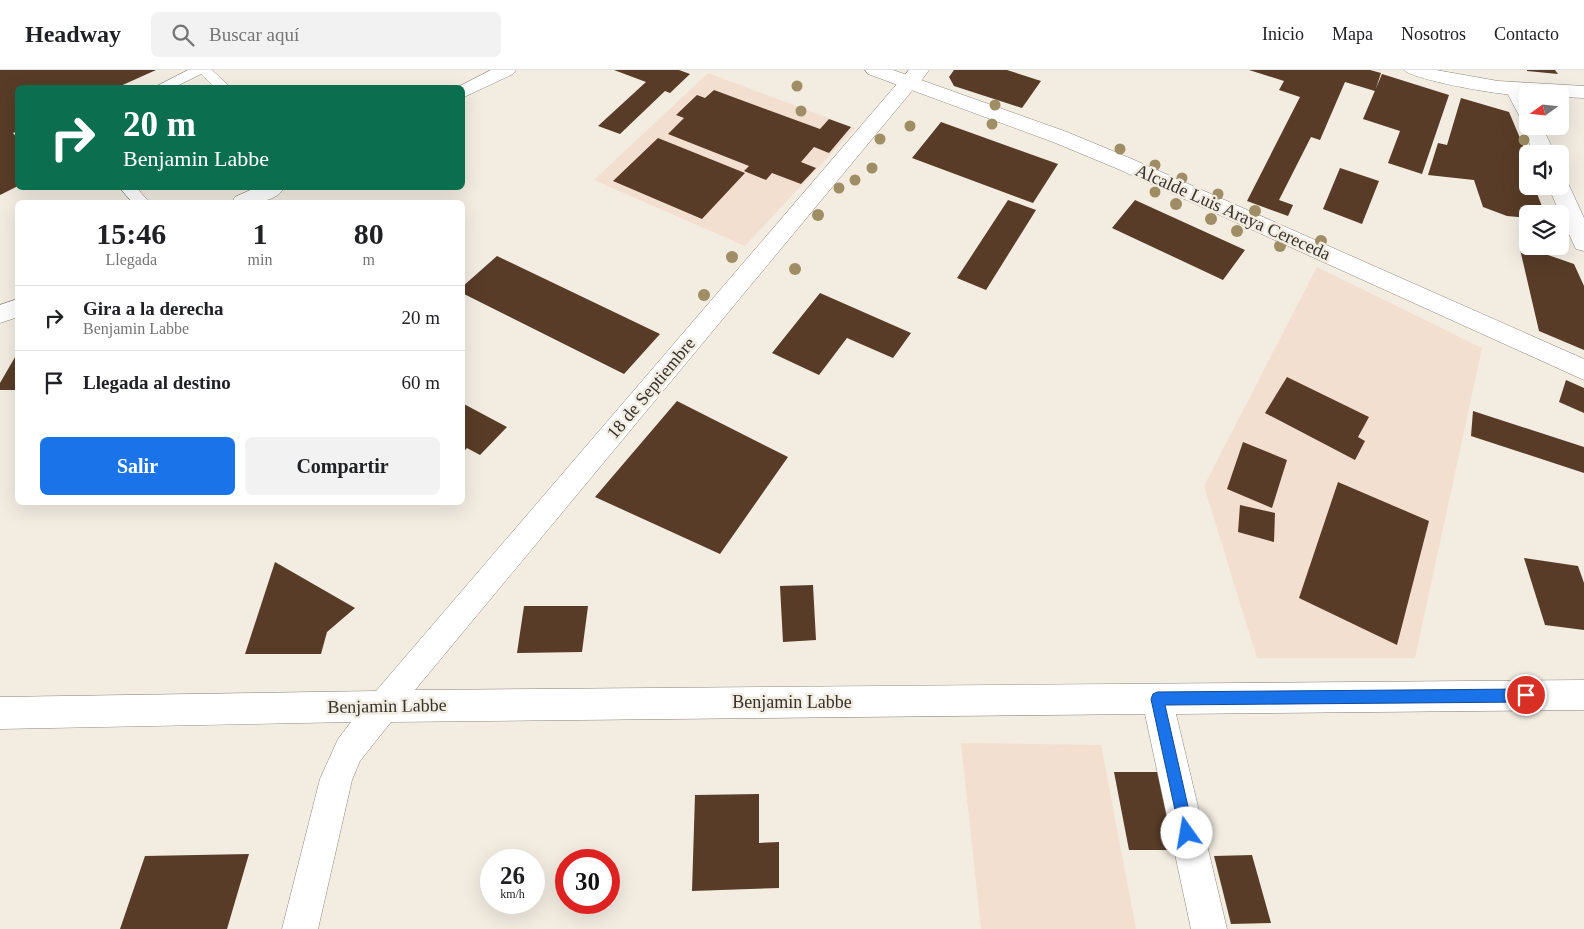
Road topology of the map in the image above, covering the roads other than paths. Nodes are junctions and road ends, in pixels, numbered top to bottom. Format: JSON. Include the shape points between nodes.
{"nodes":[{"id":1,"x":199,"y":70,"type":"edge"},
{"id":2,"x":204,"y":70,"type":"edge"},
{"id":3,"x":506,"y":70,"type":"edge"},
{"id":4,"x":875,"y":70,"type":"edge"},
{"id":5,"x":1414,"y":70,"type":"edge"},
{"id":6,"x":914,"y":76,"type":"edge"},
{"id":7,"x":166,"y":85,"type":"edge"},
{"id":8,"x":221,"y":85,"type":"edge"},
{"id":9,"x":1515,"y":89,"type":"junction"},
{"id":10,"x":465,"y":90,"type":"edge"},
{"id":11,"x":1584,"y":92,"type":"edge"},
{"id":12,"x":1519,"y":97,"type":"edge"},
{"id":13,"x":130,"y":190,"type":"edge"},
{"id":14,"x":269,"y":190,"type":"edge"},
{"id":15,"x":1563,"y":195,"type":"edge"},
{"id":16,"x":139,"y":200,"type":"edge"},
{"id":17,"x":247,"y":200,"type":"edge"},
{"id":18,"x":1584,"y":243,"type":"edge"},
{"id":19,"x":15,"y":309,"type":"edge"},
{"id":20,"x":0,"y":314,"type":"edge"},
{"id":21,"x":1584,"y":370,"type":"edge"},
{"id":22,"x":1584,"y":695,"type":"edge"},
{"id":23,"x":1157,"y":699,"type":"junction"},
{"id":24,"x":382,"y":706,"type":"junction"},
{"id":25,"x":0,"y":713,"type":"edge"},
{"id":26,"x":300,"y":929,"type":"edge"},
{"id":27,"x":1209,"y":929,"type":"edge"}],
"edges":[{"from":1,"to":7,"type":"lane"},
{"from":2,"to":8,"type":"lane"},
{"from":3,"to":10,"type":"street"},
{"from":4,"to":6,"type":"street","name":"Alcalde Luis Araya Cereceda"},
{"from":5,"to":9,"type":"street","via":[[1458,82]]},
{"from":6,"to":21,"type":"street","name":"Alcalde Luis Araya Cereceda","via":[[1126,164]]},
{"from":6,"to":24,"type":"street","name":"18 de Septiembre"},
{"from":9,"to":11,"type":"street"},
{"from":9,"to":12,"type":"street"},
{"from":13,"to":16,"type":"lane"},
{"from":14,"to":17,"type":"street"},
{"from":15,"to":18,"type":"street"},
{"from":19,"to":20,"type":"street"},
{"from":22,"to":23,"type":"street","name":"Benjamin Labbe"},
{"from":23,"to":24,"type":"street","name":"Benjamin Labbe"},
{"from":23,"to":27,"type":"street"},
{"from":24,"to":25,"type":"street","name":"Benjamin Labbe"},
{"from":24,"to":26,"type":"street","name":"18 de Septiembre","via":[[349,750],[336,779]]}]}
